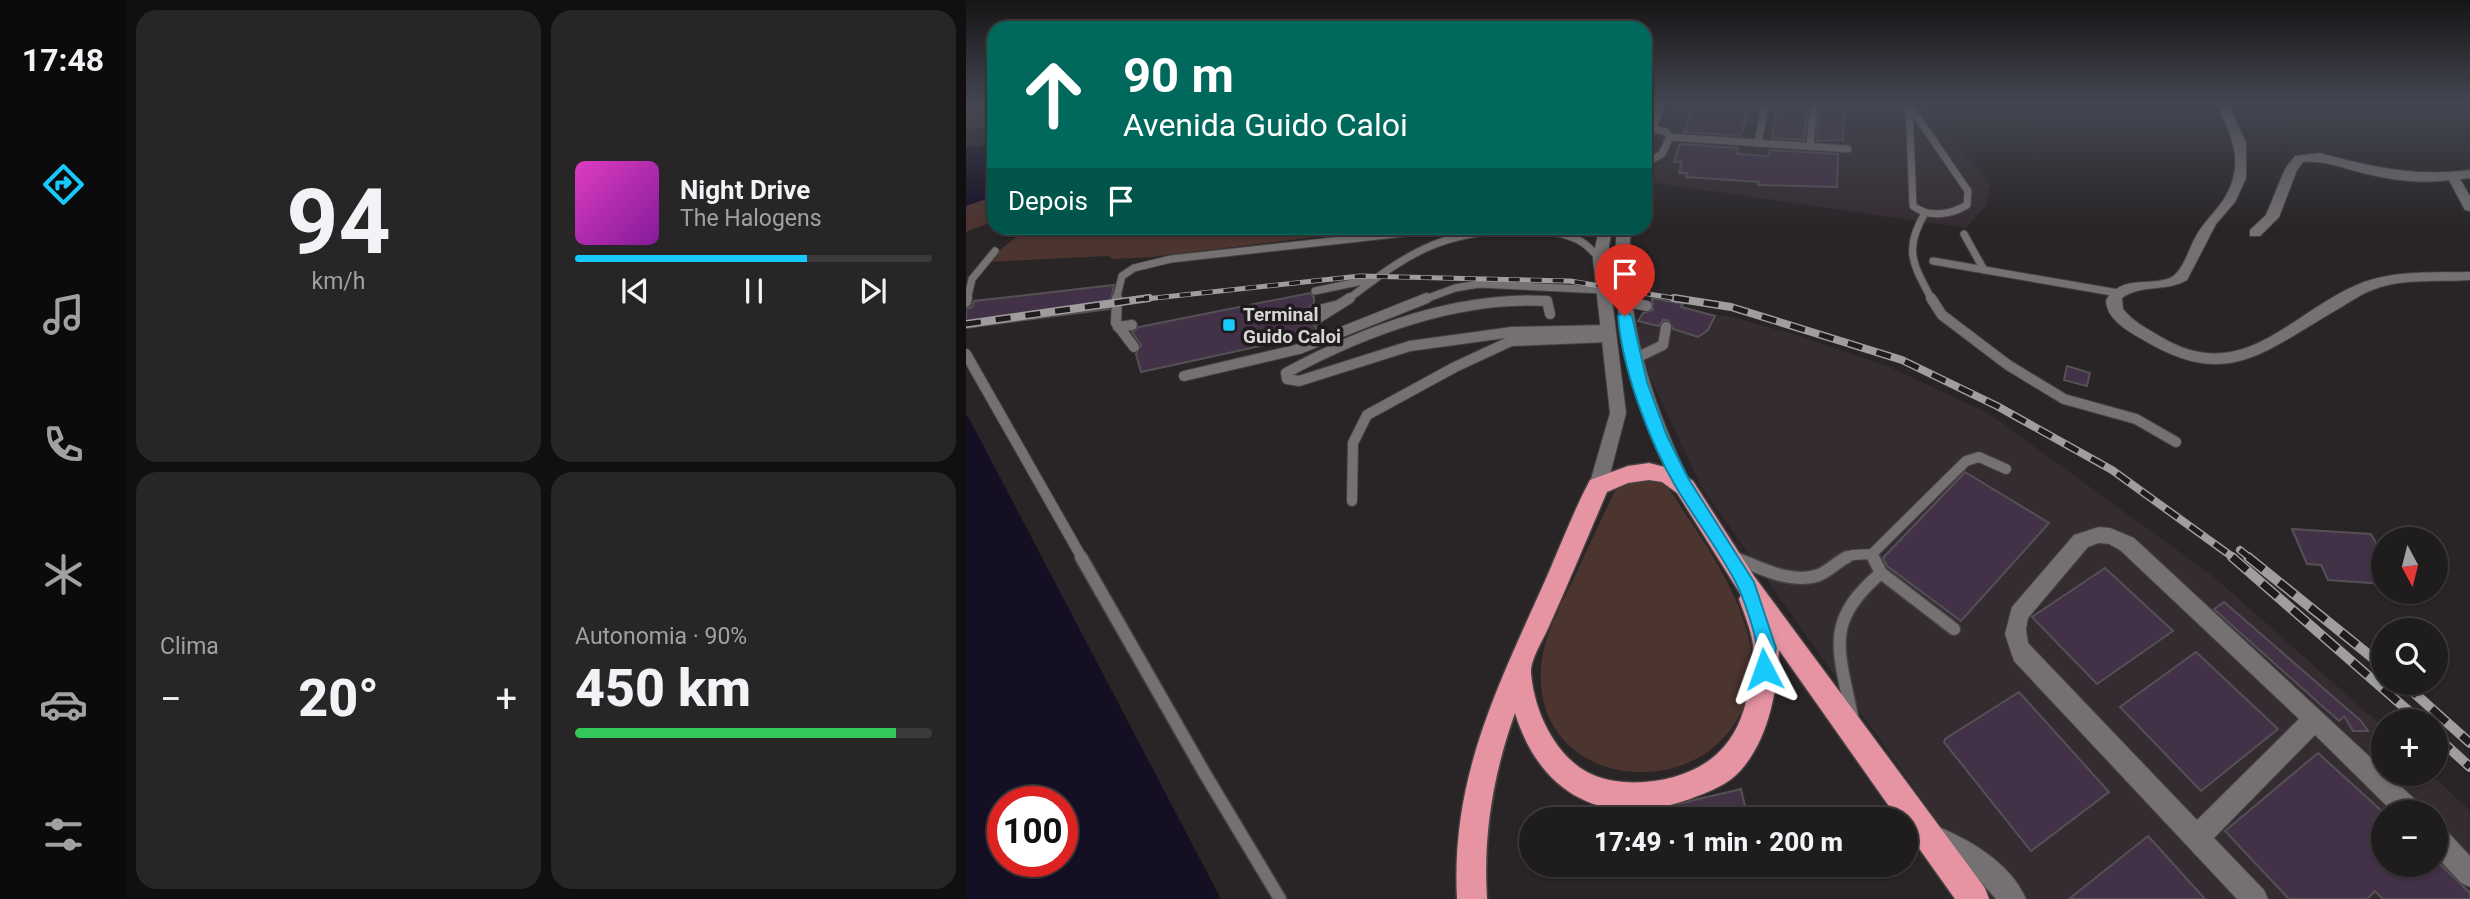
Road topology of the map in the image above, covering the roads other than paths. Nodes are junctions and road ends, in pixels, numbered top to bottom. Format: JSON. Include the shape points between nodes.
{"nodes":[{"id":1,"x":1667,"y":144,"type":"edge"},
{"id":2,"x":1783,"y":144,"type":"edge"},
{"id":3,"x":1910,"y":144,"type":"edge"},
{"id":4,"x":1936,"y":144,"type":"edge"},
{"id":5,"x":2239,"y":144,"type":"edge"},
{"id":6,"x":1810,"y":146,"type":"joint"},
{"id":7,"x":1848,"y":149,"type":"dead end"},
{"id":8,"x":1652,"y":159,"type":"edge"},
{"id":9,"x":2470,"y":174,"type":"edge"},
{"id":10,"x":2453,"y":177,"type":"junction"},
{"id":11,"x":2470,"y":207,"type":"edge"},
{"id":12,"x":1925,"y":213,"type":"junction"},
{"id":13,"x":1964,"y":233,"type":"dead end"},
{"id":14,"x":2255,"y":233,"type":"dead end"},
{"id":15,"x":1391,"y":235,"type":"edge"},
{"id":16,"x":1470,"y":235,"type":"edge"},
{"id":17,"x":1561,"y":235,"type":"edge"},
{"id":18,"x":1605,"y":235,"type":"edge"},
{"id":19,"x":1624,"y":235,"type":"edge"},
{"id":20,"x":995,"y":251,"type":"dead end"},
{"id":21,"x":1600,"y":259,"type":"junction"},
{"id":22,"x":1933,"y":261,"type":"dead end"},
{"id":23,"x":1984,"y":270,"type":"junction"},
{"id":24,"x":2470,"y":276,"type":"edge"},
{"id":25,"x":1373,"y":279,"type":"junction"},
{"id":26,"x":1603,"y":290,"type":"junction"},
{"id":27,"x":1314,"y":291,"type":"dead end"},
{"id":28,"x":2118,"y":293,"type":"junction"},
{"id":29,"x":1624,"y":301,"type":"junction"},
{"id":30,"x":966,"y":302,"type":"edge"},
{"id":31,"x":1647,"y":306,"type":"dead end"},
{"id":32,"x":1550,"y":314,"type":"dead end"},
{"id":33,"x":1315,"y":315,"type":"dead end"},
{"id":34,"x":1132,"y":325,"type":"dead end"},
{"id":35,"x":1118,"y":327,"type":"junction"},
{"id":36,"x":1666,"y":327,"type":"dead end"},
{"id":37,"x":1609,"y":333,"type":"junction"},
{"id":38,"x":1512,"y":336,"type":"junction"},
{"id":39,"x":1134,"y":347,"type":"dead end"},
{"id":40,"x":966,"y":354,"type":"edge"},
{"id":41,"x":1634,"y":359,"type":"junction"},
{"id":42,"x":1184,"y":376,"type":"dead end"},
{"id":43,"x":2176,"y":442,"type":"dead end"},
{"id":44,"x":2006,"y":469,"type":"dead end"},
{"id":45,"x":1681,"y":482,"type":"junction"},
{"id":46,"x":1598,"y":486,"type":"junction"},
{"id":47,"x":1352,"y":501,"type":"dead end"},
{"id":48,"x":1872,"y":554,"type":"junction"},
{"id":49,"x":1728,"y":555,"type":"junction"},
{"id":50,"x":1881,"y":573,"type":"junction"},
{"id":51,"x":1745,"y":582,"type":"junction"},
{"id":52,"x":1954,"y":629,"type":"dead end"},
{"id":53,"x":1518,"y":671,"type":"junction"},
{"id":54,"x":2315,"y":719,"type":"junction"},
{"id":55,"x":1856,"y":734,"type":"junction"},
{"id":56,"x":2398,"y":800,"type":"edge"},
{"id":57,"x":1926,"y":833,"type":"junction"},
{"id":58,"x":2197,"y":837,"type":"junction"},
{"id":59,"x":2448,"y":851,"type":"edge"},
{"id":60,"x":2470,"y":874,"type":"edge"},
{"id":61,"x":1280,"y":899,"type":"edge"},
{"id":62,"x":1472,"y":899,"type":"edge"},
{"id":63,"x":1973,"y":899,"type":"edge"},
{"id":64,"x":2012,"y":899,"type":"edge"},
{"id":65,"x":2255,"y":899,"type":"edge"}],
"edges":[{"from":1,"to":8,"type":"lane"},
{"from":2,"to":6,"type":"lane"},
{"from":3,"to":12,"type":"lane","via":[[1912,200],[1917,210]]},
{"from":4,"to":12,"type":"lane","via":[[1968,191],[1968,205],[1959,211]]},
{"from":5,"to":28,"type":"street","via":[[2242,164],[2236,189],[2210,222],[2182,277]]},
{"from":6,"to":7,"type":"lane"},
{"from":9,"to":10,"type":"street"},
{"from":10,"to":11,"type":"street"},
{"from":10,"to":14,"type":"street","via":[[2395,175],[2319,157],[2300,159],[2291,169],[2272,217]]},
{"from":12,"to":43,"type":"lane","via":[[1912,235],[1914,264],[1942,315],[2008,365],[2064,399],[2136,419]]},
{"from":13,"to":23,"type":"lane"},
{"from":15,"to":35,"type":"lane","via":[[1150,264],[1122,276],[1113,312]]},
{"from":16,"to":25,"type":"lane","via":[[1440,242]]},
{"from":17,"to":21,"type":"lane","via":[[1581,242]]},
{"from":18,"to":21,"type":"street"},
{"from":19,"to":29,"type":"street"},
{"from":20,"to":30,"type":"lane","via":[[972,279]]},
{"from":21,"to":26,"type":"street"},
{"from":22,"to":23,"type":"lane"},
{"from":23,"to":28,"type":"lane"},
{"from":24,"to":28,"type":"street","via":[[2373,284],[2252,355],[2216,362],[2173,351],[2139,331],[2113,306]]},
{"from":25,"to":27,"type":"lane"},
{"from":25,"to":33,"type":"lane","via":[[1345,303]]},
{"from":26,"to":37,"type":"street"},
{"from":26,"to":42,"type":"lane","via":[[1479,284],[1455,288],[1299,349]]},
{"from":29,"to":31,"type":"lane"},
{"from":29,"to":41,"type":"street"},
{"from":32,"to":38,"type":"lane","via":[[1547,301],[1535,299],[1472,304],[1400,325],[1305,362],[1286,373],[1287,379],[1299,381],[1410,346]]},
{"from":34,"to":35,"type":"lane"},
{"from":35,"to":39,"type":"lane"},
{"from":36,"to":41,"type":"lane","via":[[1663,345]]},
{"from":37,"to":38,"type":"lane"},
{"from":37,"to":46,"type":"street","via":[[1618,414]]},
{"from":38,"to":47,"type":"lane","via":[[1367,415],[1353,443]]},
{"from":40,"to":61,"type":"lane"},
{"from":41,"to":45,"type":"street","via":[[1659,436]]},
{"from":44,"to":48,"type":"lane","via":[[1979,457],[1966,461]]},
{"from":45,"to":46,"type":"highway","via":[[1662,473],[1640,471],[1618,475]]},
{"from":45,"to":49,"type":"highway"},
{"from":46,"to":53,"type":"highway"},
{"from":48,"to":49,"type":"lane","via":[[1846,555],[1821,574],[1795,578]]},
{"from":48,"to":50,"type":"lane"},
{"from":49,"to":51,"type":"highway"},
{"from":50,"to":52,"type":"lane"},
{"from":50,"to":55,"type":"lane","via":[[1847,608],[1841,622],[1843,671]]},
{"from":51,"to":53,"type":"highway","via":[[1766,648],[1754,720],[1740,748],[1719,771],[1673,792],[1616,796],[1592,791],[1566,774],[1546,753],[1526,714]]},
{"from":51,"to":55,"type":"highway"},
{"from":53,"to":62,"type":"highway","via":[[1494,728],[1474,801],[1468,863]]},
{"from":54,"to":56,"type":"street"},
{"from":54,"to":58,"type":"street"},
{"from":54,"to":58,"type":"street","via":[[2127,544],[2105,534],[2081,541],[2019,613],[2015,638],[2022,654]]},
{"from":55,"to":57,"type":"highway"},
{"from":57,"to":63,"type":"highway"},
{"from":57,"to":64,"type":"street","via":[[1981,863]]},
{"from":58,"to":65,"type":"street"},
{"from":59,"to":60,"type":"street"}]}
